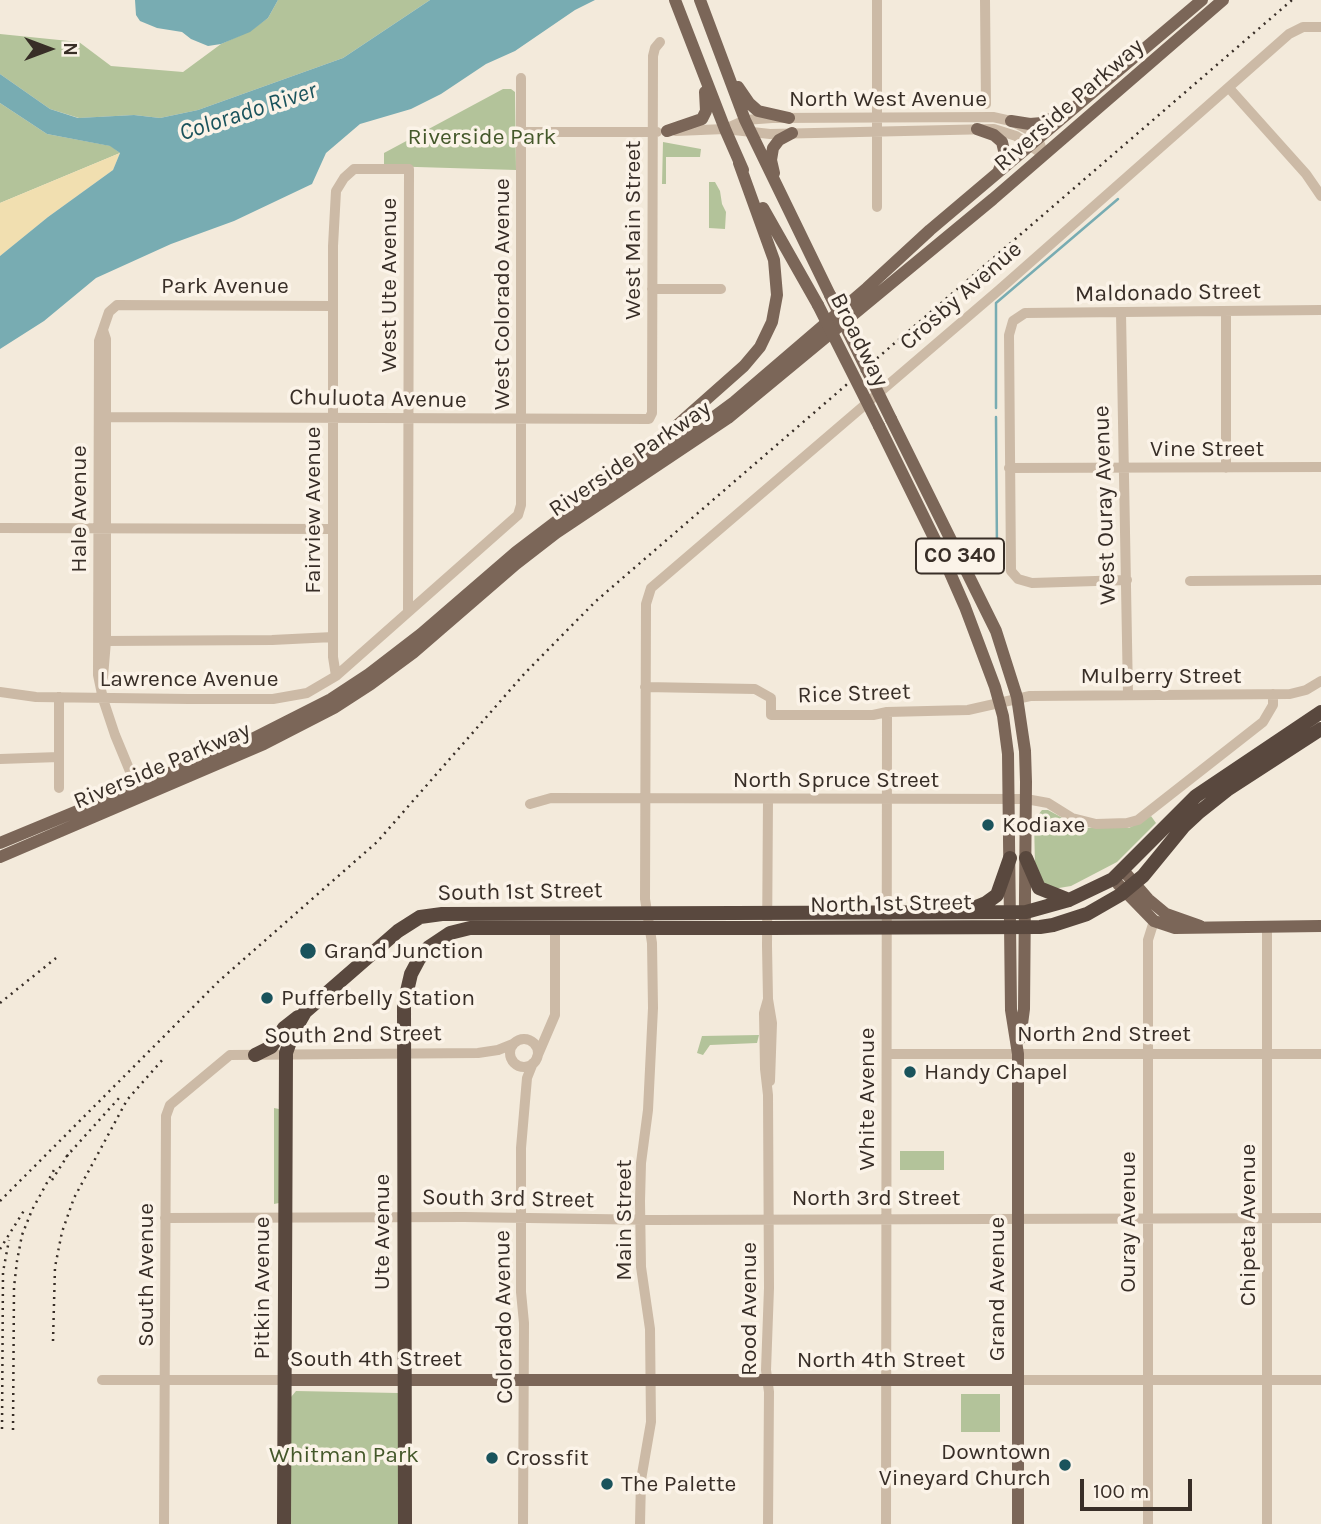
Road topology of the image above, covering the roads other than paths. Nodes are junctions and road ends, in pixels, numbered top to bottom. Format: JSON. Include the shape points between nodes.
{"nodes":[{"id":1,"x":675,"y":0,"type":"edge"},
{"id":2,"x":700,"y":0,"type":"edge"},
{"id":3,"x":877,"y":0,"type":"edge"},
{"id":4,"x":985,"y":0,"type":"edge"},
{"id":5,"x":1202,"y":0,"type":"edge"},
{"id":6,"x":1223,"y":0,"type":"edge"},
{"id":7,"x":1321,"y":27,"type":"edge"},
{"id":8,"x":660,"y":42,"type":"dead end"},
{"id":9,"x":717,"y":45,"type":"junction"},
{"id":10,"x":694,"y":48,"type":"junction"},
{"id":11,"x":521,"y":78,"type":"dead end"},
{"id":12,"x":1229,"y":88,"type":"junction"},
{"id":13,"x":986,"y":104,"type":"dead end"},
{"id":14,"x":1075,"y":107,"type":"junction"},
{"id":15,"x":877,"y":117,"type":"junction"},
{"id":16,"x":789,"y":118,"type":"junction"},
{"id":17,"x":745,"y":120,"type":"junction"},
{"id":18,"x":1011,"y":121,"type":"junction"},
{"id":19,"x":725,"y":129,"type":"junction"},
{"id":20,"x":977,"y":129,"type":"junction"},
{"id":21,"x":667,"y":131,"type":"junction"},
{"id":22,"x":522,"y":132,"type":"junction"},
{"id":23,"x":653,"y":132,"type":"junction"},
{"id":24,"x":877,"y":132,"type":"junction"},
{"id":25,"x":750,"y":133,"type":"junction"},
{"id":26,"x":792,"y":134,"type":"junction"},
{"id":27,"x":1033,"y":142,"type":"junction"},
{"id":28,"x":1044,"y":155,"type":"junction"},
{"id":29,"x":739,"y":163,"type":"junction"},
{"id":30,"x":997,"y":173,"type":"junction"},
{"id":31,"x":344,"y":178,"type":"joint"},
{"id":32,"x":1321,"y":197,"type":"edge"},
{"id":33,"x":786,"y":206,"type":"junction"},
{"id":34,"x":877,"y":207,"type":"dead end"},
{"id":35,"x":652,"y":289,"type":"junction"},
{"id":36,"x":721,"y":289,"type":"dead end"},
{"id":37,"x":117,"y":305,"type":"joint"},
{"id":38,"x":333,"y":306,"type":"junction"},
{"id":39,"x":1321,"y":310,"type":"edge"},
{"id":40,"x":1226,"y":311,"type":"junction"},
{"id":41,"x":1121,"y":313,"type":"junction"},
{"id":42,"x":103,"y":330,"type":"junction"},
{"id":43,"x":106,"y":417,"type":"junction"},
{"id":44,"x":332,"y":418,"type":"junction"},
{"id":45,"x":408,"y":419,"type":"junction"},
{"id":46,"x":521,"y":419,"type":"junction"},
{"id":47,"x":649,"y":419,"type":"joint"},
{"id":48,"x":1321,"y":467,"type":"edge"},
{"id":49,"x":1009,"y":468,"type":"junction"},
{"id":50,"x":1122,"y":468,"type":"junction"},
{"id":51,"x":1226,"y":468,"type":"junction"},
{"id":52,"x":520,"y":511,"type":"joint"},
{"id":53,"x":570,"y":511,"type":"junction"},
{"id":54,"x":0,"y":528,"type":"edge"},
{"id":55,"x":102,"y":528,"type":"junction"},
{"id":56,"x":332,"y":529,"type":"junction"},
{"id":57,"x":1127,"y":580,"type":"junction"},
{"id":58,"x":1321,"y":580,"type":"edge"},
{"id":59,"x":1190,"y":581,"type":"dead end"},
{"id":60,"x":408,"y":611,"type":"junction"},
{"id":61,"x":332,"y":637,"type":"junction"},
{"id":62,"x":106,"y":641,"type":"junction"},
{"id":63,"x":337,"y":676,"type":"junction"},
{"id":64,"x":1321,"y":681,"type":"edge"},
{"id":65,"x":645,"y":687,"type":"junction"},
{"id":66,"x":0,"y":692,"type":"edge"},
{"id":67,"x":102,"y":693,"type":"junction"},
{"id":68,"x":1273,"y":694,"type":"junction"},
{"id":69,"x":1128,"y":695,"type":"junction"},
{"id":70,"x":59,"y":697,"type":"junction"},
{"id":71,"x":1017,"y":697,"type":"junction"},
{"id":72,"x":999,"y":702,"type":"junction"},
{"id":73,"x":887,"y":712,"type":"junction"},
{"id":74,"x":1321,"y":712,"type":"edge"},
{"id":75,"x":1321,"y":729,"type":"edge"},
{"id":76,"x":59,"y":757,"type":"junction"},
{"id":77,"x":0,"y":758,"type":"edge"},
{"id":78,"x":59,"y":788,"type":"dead end"},
{"id":79,"x":139,"y":791,"type":"junction"},
{"id":80,"x":645,"y":798,"type":"junction"},
{"id":81,"x":768,"y":799,"type":"junction"},
{"id":82,"x":1009,"y":799,"type":"junction"},
{"id":83,"x":1026,"y":799,"type":"junction"},
{"id":84,"x":887,"y":800,"type":"junction"},
{"id":85,"x":530,"y":804,"type":"dead end"},
{"id":86,"x":0,"y":843,"type":"edge"},
{"id":87,"x":0,"y":857,"type":"edge"},
{"id":88,"x":1010,"y":858,"type":"junction"},
{"id":89,"x":1026,"y":858,"type":"junction"},
{"id":90,"x":1117,"y":874,"type":"junction"},
{"id":91,"x":1129,"y":887,"type":"junction"},
{"id":92,"x":1069,"y":901,"type":"junction"},
{"id":93,"x":768,"y":913,"type":"junction"},
{"id":94,"x":963,"y":913,"type":"junction"},
{"id":95,"x":1018,"y":919,"type":"junction"},
{"id":96,"x":887,"y":920,"type":"junction"},
{"id":97,"x":648,"y":921,"type":"junction"},
{"id":98,"x":1154,"y":921,"type":"junction"},
{"id":99,"x":1200,"y":926,"type":"junction"},
{"id":100,"x":1268,"y":926,"type":"junction"},
{"id":101,"x":1321,"y":926,"type":"edge"},
{"id":102,"x":555,"y":928,"type":"junction"},
{"id":103,"x":768,"y":929,"type":"junction"},
{"id":104,"x":429,"y":947,"type":"joint"},
{"id":105,"x":305,"y":1012,"type":"junction"},
{"id":106,"x":546,"y":1034,"type":"junction"},
{"id":107,"x":526,"y":1040,"type":"junction"},
{"id":108,"x":513,"y":1044,"type":"junction"},
{"id":109,"x":404,"y":1052,"type":"junction"},
{"id":110,"x":286,"y":1053,"type":"junction"},
{"id":111,"x":478,"y":1053,"type":"junction"},
{"id":112,"x":887,"y":1054,"type":"junction"},
{"id":113,"x":1018,"y":1054,"type":"junction"},
{"id":114,"x":1148,"y":1054,"type":"junction"},
{"id":115,"x":1267,"y":1054,"type":"junction"},
{"id":116,"x":1321,"y":1054,"type":"edge"},
{"id":117,"x":230,"y":1055,"type":"joint"},
{"id":118,"x":255,"y":1055,"type":"junction"},
{"id":119,"x":535,"y":1060,"type":"junction"},
{"id":120,"x":516,"y":1064,"type":"junction"},
{"id":121,"x":524,"y":1110,"type":"junction"},
{"id":122,"x":405,"y":1217,"type":"junction"},
{"id":123,"x":521,"y":1217,"type":"junction"},
{"id":124,"x":165,"y":1218,"type":"junction"},
{"id":125,"x":285,"y":1218,"type":"junction"},
{"id":126,"x":767,"y":1218,"type":"junction"},
{"id":127,"x":886,"y":1218,"type":"junction"},
{"id":128,"x":1018,"y":1218,"type":"junction"},
{"id":129,"x":1148,"y":1218,"type":"junction"},
{"id":130,"x":1267,"y":1218,"type":"junction"},
{"id":131,"x":1321,"y":1218,"type":"edge"},
{"id":132,"x":640,"y":1220,"type":"junction"},
{"id":133,"x":102,"y":1380,"type":"dead end"},
{"id":134,"x":164,"y":1380,"type":"junction"},
{"id":135,"x":404,"y":1380,"type":"junction"},
{"id":136,"x":525,"y":1380,"type":"junction"},
{"id":137,"x":651,"y":1380,"type":"junction"},
{"id":138,"x":767,"y":1380,"type":"junction"},
{"id":139,"x":1018,"y":1380,"type":"junction"},
{"id":140,"x":1148,"y":1380,"type":"junction"},
{"id":141,"x":1267,"y":1380,"type":"junction"},
{"id":142,"x":1321,"y":1380,"type":"edge"},
{"id":143,"x":284,"y":1381,"type":"junction"},
{"id":144,"x":886,"y":1381,"type":"junction"},
{"id":145,"x":164,"y":1524,"type":"edge"},
{"id":146,"x":284,"y":1524,"type":"edge"},
{"id":147,"x":405,"y":1524,"type":"edge"},
{"id":148,"x":523,"y":1524,"type":"edge"},
{"id":149,"x":640,"y":1524,"type":"edge"},
{"id":150,"x":768,"y":1524,"type":"edge"},
{"id":151,"x":886,"y":1524,"type":"edge"},
{"id":152,"x":1018,"y":1524,"type":"edge"},
{"id":153,"x":1147,"y":1524,"type":"edge"},
{"id":154,"x":1267,"y":1524,"type":"edge"}],
"edges":[{"from":1,"to":10,"type":"main road","name":"Broadway","number":"CO 340"},
{"from":2,"to":9,"type":"main road","name":"Broadway","number":"CO 340"},
{"from":3,"to":15,"type":"street"},
{"from":4,"to":13,"type":"street"},
{"from":5,"to":14,"type":"main road","name":"Riverside Parkway"},
{"from":6,"to":28,"type":"main road","name":"Riverside Parkway"},
{"from":7,"to":12,"type":"street","name":"Crosby Avenue","via":[[1303,27],[1289,34]]},
{"from":8,"to":23,"type":"street","name":"West Main Street","via":[[653,57]]},
{"from":9,"to":16,"type":"main road","via":[[749,103],[758,111]]},
{"from":9,"to":17,"type":"main road","name":"Broadway","number":"CO 340"},
{"from":10,"to":19,"type":"main road","name":"Broadway","number":"CO 340"},
{"from":10,"to":21,"type":"main road","via":[[706,111],[698,121]]},
{"from":11,"to":22,"type":"street","name":"West Colorado Avenue"},
{"from":12,"to":32,"type":"street"},
{"from":12,"to":65,"type":"street","name":"Crosby Avenue","via":[[651,588]]},
{"from":14,"to":18,"type":"main road","via":[[1042,123]]},
{"from":14,"to":27,"type":"main road","name":"Riverside Parkway"},
{"from":15,"to":16,"type":"street","name":"North West Avenue"},
{"from":15,"to":18,"type":"street","name":"North West Avenue"},
{"from":15,"to":24,"type":"street"},
{"from":16,"to":17,"type":"street","name":"North West Avenue"},
{"from":17,"to":19,"type":"street","name":"North West Avenue"},
{"from":17,"to":25,"type":"main road","name":"Broadway","number":"CO 340"},
{"from":18,"to":27,"type":"street","name":"North West Avenue","via":[[1027,130]]},
{"from":19,"to":21,"type":"street","name":"North West Avenue"},
{"from":19,"to":25,"type":"street","name":"North West Avenue"},
{"from":19,"to":29,"type":"main road","name":"Broadway","number":"CO 340"},
{"from":20,"to":24,"type":"street","name":"North West Avenue"},
{"from":20,"to":27,"type":"street","name":"North West Avenue","via":[[1009,132]]},
{"from":20,"to":30,"type":"main road","via":[[994,135],[1004,146],[1004,160]]},
{"from":21,"to":23,"type":"street","name":"North West Avenue"},
{"from":22,"to":23,"type":"street","name":"North West Avenue"},
{"from":22,"to":46,"type":"street","name":"West Colorado Avenue"},
{"from":23,"to":35,"type":"street","name":"West Main Street"},
{"from":24,"to":26,"type":"street","name":"North West Avenue"},
{"from":24,"to":34,"type":"street"},
{"from":25,"to":26,"type":"street","name":"North West Avenue"},
{"from":25,"to":33,"type":"main road","name":"Broadway","number":"CO 340"},
{"from":26,"to":33,"type":"main road","via":[[779,140],[772,153]]},
{"from":27,"to":28,"type":"street","name":"North West Avenue"},
{"from":27,"to":30,"type":"main road","name":"Riverside Parkway"},
{"from":28,"to":79,"type":"main road","name":"Riverside Parkway","via":[[728,418],[547,541],[371,684],[280,737]]},
{"from":29,"to":53,"type":"main road","via":[[776,271],[776,308],[768,333],[744,366]]},
{"from":29,"to":72,"type":"main road","name":"Broadway","number":"CO 340","bridge":true,"via":[[818,305],[952,577]]},
{"from":30,"to":53,"type":"main road","name":"Riverside Parkway","via":[[734,402]]},
{"from":31,"to":38,"type":"street","name":"Fairview Avenue","via":[[336,191]]},
{"from":31,"to":45,"type":"street","name":"West Ute Avenue","via":[[354,169],[408,169]]},
{"from":33,"to":71,"type":"main road","name":"Broadway","number":"CO 340","bridge":true,"via":[[996,631]]},
{"from":35,"to":36,"type":"street"},
{"from":35,"to":47,"type":"street","name":"West Main Street"},
{"from":37,"to":38,"type":"street","name":"Park Avenue"},
{"from":37,"to":42,"type":"street","name":"Hale Avenue","via":[[109,312]]},
{"from":38,"to":44,"type":"street","name":"Fairview Avenue"},
{"from":39,"to":40,"type":"street","name":"Maldonado Street"},
{"from":40,"to":41,"type":"street","name":"Maldonado Street"},
{"from":40,"to":51,"type":"street"},
{"from":41,"to":49,"type":"street","name":"Maldonado Street","via":[[1025,313],[1017,318],[1009,335]]},
{"from":41,"to":50,"type":"street","name":"West Ouray Avenue"},
{"from":42,"to":43,"type":"street","name":"Hale Avenue"},
{"from":42,"to":55,"type":"street","name":"Hale Avenue","via":[[99,341]]},
{"from":43,"to":44,"type":"street","name":"Chuluota Avenue"},
{"from":43,"to":55,"type":"street","name":"Hale Avenue"},
{"from":44,"to":45,"type":"street","name":"Chuluota Avenue"},
{"from":44,"to":56,"type":"street","name":"Fairview Avenue"},
{"from":45,"to":46,"type":"street","name":"Chuluota Avenue"},
{"from":45,"to":60,"type":"street","name":"West Ute Avenue"},
{"from":46,"to":47,"type":"street","name":"Chuluota Avenue"},
{"from":46,"to":52,"type":"street","name":"West Colorado Avenue"},
{"from":48,"to":51,"type":"street","name":"Vine Street"},
{"from":49,"to":50,"type":"street","name":"Vine Street"},
{"from":49,"to":57,"type":"street","via":[[1010,566],[1018,579],[1032,583]]},
{"from":50,"to":51,"type":"street","name":"Vine Street"},
{"from":50,"to":57,"type":"street","name":"West Ouray Avenue"},
{"from":52,"to":60,"type":"street","name":"Lawrence Avenue"},
{"from":53,"to":79,"type":"main road","name":"Riverside Parkway","via":[[402,649],[331,699]]},
{"from":54,"to":55,"type":"street"},
{"from":55,"to":56,"type":"street"},
{"from":55,"to":62,"type":"street","name":"Hale Avenue"},
{"from":55,"to":67,"type":"street","name":"Hale Avenue","via":[[98,675]]},
{"from":56,"to":61,"type":"street","name":"Fairview Avenue"},
{"from":57,"to":69,"type":"street","name":"West Ouray Avenue"},
{"from":58,"to":59,"type":"street"},
{"from":60,"to":63,"type":"street","name":"Lawrence Avenue"},
{"from":61,"to":62,"type":"street"},
{"from":61,"to":63,"type":"street","name":"Fairview Avenue"},
{"from":62,"to":67,"type":"street","name":"Hale Avenue"},
{"from":63,"to":67,"type":"street","name":"Lawrence Avenue","via":[[307,693],[273,699]]},
{"from":64,"to":68,"type":"street","name":"Mulberry Street","via":[[1298,692]]},
{"from":65,"to":73,"type":"street","name":"Rice Street","via":[[755,689],[771,698],[771,715]]},
{"from":65,"to":80,"type":"street"},
{"from":66,"to":70,"type":"street","name":"Lawrence Avenue"},
{"from":67,"to":70,"type":"street","name":"Lawrence Avenue"},
{"from":67,"to":79,"type":"street","name":"Hale Avenue"},
{"from":68,"to":69,"type":"street","name":"Mulberry Street"},
{"from":68,"to":83,"type":"street","name":"North Spruce Street","via":[[1273,705],[1263,722],[1135,821],[1096,824],[1072,818],[1041,800]]},
{"from":69,"to":71,"type":"street","name":"Mulberry Street"},
{"from":70,"to":76,"type":"street"},
{"from":71,"to":72,"type":"street","name":"Mulberry Street"},
{"from":71,"to":83,"type":"main road","number":"CO 340"},
{"from":72,"to":73,"type":"street","name":"Rice Street","via":[[968,710]]},
{"from":72,"to":82,"type":"main road","name":"Grand Avenue","number":"CO 340","via":[[1008,754]]},
{"from":73,"to":84,"type":"street","name":"White Avenue"},
{"from":74,"to":90,"type":"highway","name":"North 1st Street","via":[[1196,796]]},
{"from":75,"to":91,"type":"highway","name":"North 1st Street","via":[[1198,813]]},
{"from":76,"to":77,"type":"street"},
{"from":76,"to":78,"type":"street"},
{"from":79,"to":86,"type":"main road","name":"Riverside Parkway"},
{"from":79,"to":87,"type":"main road","name":"Riverside Parkway"},
{"from":80,"to":81,"type":"street","name":"North Spruce Street"},
{"from":80,"to":85,"type":"street","name":"North Spruce Street","via":[[551,798]]},
{"from":80,"to":97,"type":"street"},
{"from":81,"to":84,"type":"street","name":"North Spruce Street"},
{"from":81,"to":93,"type":"street","name":"Rood Avenue"},
{"from":82,"to":83,"type":"street","name":"North Spruce Street"},
{"from":82,"to":84,"type":"street","name":"North Spruce Street"},
{"from":82,"to":88,"type":"main road","name":"Grand Avenue","number":"CO 340"},
{"from":83,"to":89,"type":"main road","number":"CO 340"},
{"from":84,"to":96,"type":"street","name":"White Avenue"},
{"from":88,"to":94,"type":"highway","via":[[997,895]]},
{"from":88,"to":95,"type":"main road","name":"Grand Avenue","number":"CO 340"},
{"from":89,"to":92,"type":"highway","via":[[1039,888]]},
{"from":89,"to":95,"type":"main road","number":"CO 340"},
{"from":90,"to":91,"type":"main road"},
{"from":90,"to":92,"type":"highway","name":"North 1st Street"},
{"from":91,"to":95,"type":"highway","name":"North 1st Street","via":[[1087,914],[1053,925]]},
{"from":91,"to":98,"type":"main road"},
{"from":91,"to":99,"type":"main road","via":[[1166,914]]},
{"from":92,"to":95,"type":"highway","name":"North 1st Street"},
{"from":93,"to":96,"type":"highway","name":"North 1st Street"},
{"from":93,"to":97,"type":"highway","name":"North 1st Street"},
{"from":93,"to":103,"type":"street","name":"Rood Avenue"},
{"from":94,"to":95,"type":"highway","name":"North 1st Street"},
{"from":94,"to":96,"type":"highway","name":"North 1st Street"},
{"from":95,"to":96,"type":"highway","name":"North 1st Street"},
{"from":95,"to":113,"type":"main road","name":"Grand Avenue","via":[[1011,1010]]},
{"from":96,"to":103,"type":"highway","name":"North 1st Street"},
{"from":96,"to":112,"type":"street","name":"White Avenue"},
{"from":97,"to":102,"type":"highway","name":"South 1st Street"},
{"from":97,"to":103,"type":"highway","name":"North 1st Street"},
{"from":97,"to":105,"type":"highway","name":"South 1st Street","via":[[420,917]]},
{"from":97,"to":132,"type":"street","name":"Main Street","via":[[653,1019]]},
{"from":98,"to":99,"type":"main road","via":[[1175,928]]},
{"from":98,"to":114,"type":"street","name":"Ouray Avenue","via":[[1148,940]]},
{"from":99,"to":100,"type":"main road"},
{"from":100,"to":101,"type":"main road"},
{"from":100,"to":115,"type":"street","name":"Chipeta Avenue"},
{"from":102,"to":104,"type":"highway","name":"South 1st Street","via":[[470,928],[450,933]]},
{"from":102,"to":106,"type":"street","name":"Colorado Avenue","via":[[555,1016]]},
{"from":103,"to":126,"type":"street","name":"Rood Avenue","via":[[764,1013]]},
{"from":104,"to":109,"type":"highway","name":"Ute Avenue","via":[[406,987]]},
{"from":105,"to":110,"type":"highway","name":"South 1st Street"},
{"from":105,"to":118,"type":"highway","via":[[284,1028],[271,1047]]},
{"from":106,"to":107,"type":"street"},
{"from":106,"to":119,"type":"street","name":"Colorado Avenue"},
{"from":107,"to":108,"type":"street"},
{"from":107,"to":119,"type":"street","via":[[534,1045]]},
{"from":108,"to":111,"type":"street","name":"South 2nd Street"},
{"from":108,"to":120,"type":"street","via":[[510,1056]]},
{"from":109,"to":110,"type":"street","name":"South 2nd Street"},
{"from":109,"to":111,"type":"street","name":"South 2nd Street"},
{"from":109,"to":122,"type":"highway","name":"Ute Avenue"},
{"from":110,"to":118,"type":"street","name":"South 2nd Street"},
{"from":110,"to":125,"type":"highway","name":"Pitkin Avenue"},
{"from":111,"to":120,"type":"street","name":"South 2nd Street"},
{"from":112,"to":113,"type":"street","name":"North 2nd Street"},
{"from":112,"to":127,"type":"street","name":"White Avenue"},
{"from":113,"to":114,"type":"street","name":"North 2nd Street"},
{"from":113,"to":128,"type":"main road","name":"Grand Avenue"},
{"from":114,"to":115,"type":"street","name":"North 2nd Street"},
{"from":114,"to":129,"type":"street","name":"Ouray Avenue"},
{"from":115,"to":116,"type":"street","name":"North 2nd Street"},
{"from":115,"to":130,"type":"street","name":"Chipeta Avenue"},
{"from":117,"to":118,"type":"street","name":"South 2nd Street"},
{"from":117,"to":124,"type":"street","name":"South Avenue","via":[[168,1109]]},
{"from":119,"to":120,"type":"street","via":[[526,1067]]},
{"from":119,"to":121,"type":"street","name":"Colorado Avenue","via":[[528,1072]]},
{"from":120,"to":121,"type":"street","name":"Colorado Avenue"},
{"from":121,"to":123,"type":"street","name":"Colorado Avenue"},
{"from":122,"to":123,"type":"street","name":"South 3rd Street"},
{"from":122,"to":125,"type":"street","name":"South 3rd Street"},
{"from":122,"to":135,"type":"highway","name":"Ute Avenue"},
{"from":123,"to":132,"type":"street","name":"South 3rd Street"},
{"from":123,"to":136,"type":"street","name":"Colorado Avenue"},
{"from":124,"to":125,"type":"street","name":"South 3rd Street"},
{"from":124,"to":134,"type":"street","name":"South Avenue"},
{"from":125,"to":143,"type":"highway","name":"Pitkin Avenue"},
{"from":126,"to":127,"type":"street","name":"North 3rd Street"},
{"from":126,"to":132,"type":"street","name":"North 3rd Street"},
{"from":126,"to":138,"type":"street","name":"Rood Avenue"},
{"from":127,"to":128,"type":"street","name":"North 3rd Street"},
{"from":127,"to":144,"type":"street","name":"White Avenue"},
{"from":128,"to":129,"type":"street","name":"North 3rd Street"},
{"from":128,"to":139,"type":"main road","name":"Grand Avenue"},
{"from":129,"to":130,"type":"street","name":"North 3rd Street"},
{"from":129,"to":140,"type":"street","name":"Ouray Avenue"},
{"from":130,"to":131,"type":"street","name":"North 3rd Street"},
{"from":130,"to":141,"type":"street","name":"Chipeta Avenue"},
{"from":132,"to":137,"type":"street","name":"Main Street"},
{"from":133,"to":134,"type":"street","name":"South 4th Street"},
{"from":134,"to":143,"type":"street","name":"South 4th Street"},
{"from":134,"to":145,"type":"street","name":"South Avenue"},
{"from":135,"to":136,"type":"main road","name":"South 4th Street"},
{"from":135,"to":143,"type":"main road","name":"South 4th Street"},
{"from":135,"to":147,"type":"highway","name":"Ute Avenue"},
{"from":136,"to":137,"type":"main road","name":"South 4th Street"},
{"from":136,"to":148,"type":"street","name":"Colorado Avenue"},
{"from":137,"to":138,"type":"main road","name":"North 4th Street"},
{"from":137,"to":149,"type":"street","name":"Main Street"},
{"from":138,"to":144,"type":"main road","name":"North 4th Street"},
{"from":138,"to":150,"type":"street","name":"Rood Avenue"},
{"from":139,"to":140,"type":"street","name":"North 4th Street"},
{"from":139,"to":144,"type":"main road","name":"North 4th Street"},
{"from":139,"to":152,"type":"main road","name":"Grand Avenue"},
{"from":140,"to":141,"type":"street","name":"North 4th Street"},
{"from":140,"to":153,"type":"street","name":"Ouray Avenue"},
{"from":141,"to":142,"type":"street","name":"North 4th Street"},
{"from":141,"to":154,"type":"street","name":"Chipeta Avenue"},
{"from":143,"to":146,"type":"highway","name":"Pitkin Avenue"},
{"from":144,"to":151,"type":"street","name":"White Avenue"}]}
